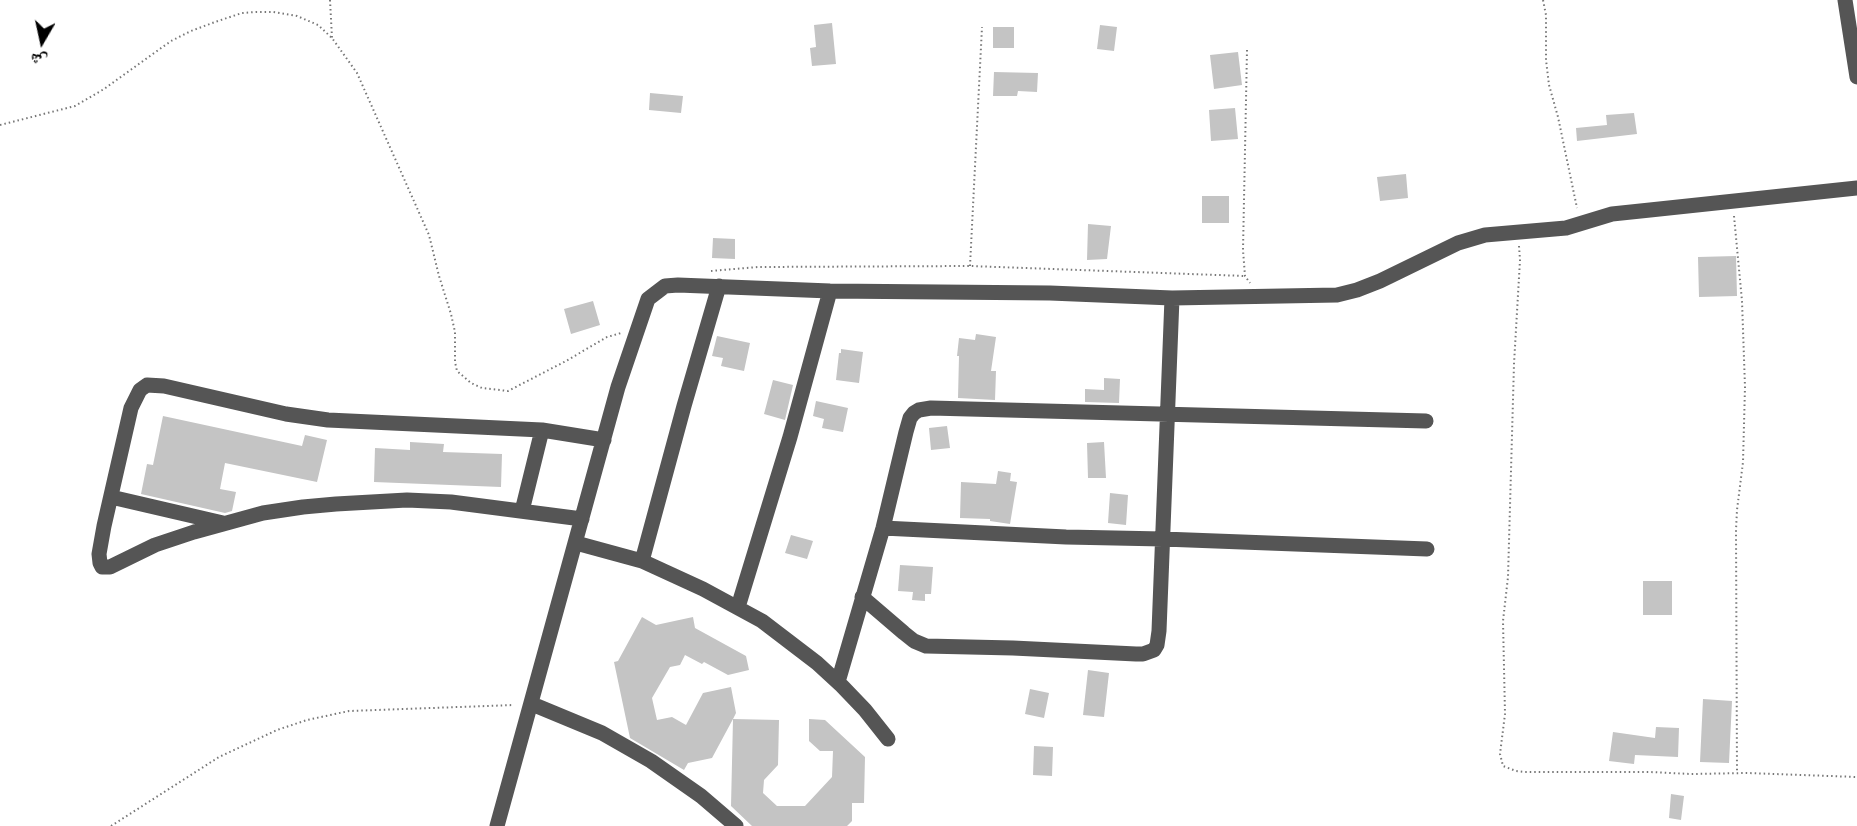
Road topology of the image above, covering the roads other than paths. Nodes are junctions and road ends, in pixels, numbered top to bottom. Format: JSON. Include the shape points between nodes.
{"nodes":[{"id":1,"x":1845,"y":0,"type":"edge"},
{"id":2,"x":1857,"y":77,"type":"edge"},
{"id":3,"x":1857,"y":188,"type":"edge"},
{"id":4,"x":719,"y":286,"type":"junction"},
{"id":5,"x":830,"y":291,"type":"junction"},
{"id":6,"x":1172,"y":298,"type":"junction"},
{"id":7,"x":1169,"y":414,"type":"junction"},
{"id":8,"x":1426,"y":421,"type":"dead end"},
{"id":9,"x":542,"y":430,"type":"junction"},
{"id":10,"x":604,"y":440,"type":"junction"},
{"id":11,"x":111,"y":497,"type":"junction"},
{"id":12,"x":522,"y":511,"type":"junction"},
{"id":13,"x":582,"y":519,"type":"junction"},
{"id":14,"x":226,"y":524,"type":"junction"},
{"id":15,"x":883,"y":528,"type":"junction"},
{"id":16,"x":1163,"y":539,"type":"junction"},
{"id":17,"x":576,"y":543,"type":"junction"},
{"id":18,"x":1427,"y":549,"type":"dead end"},
{"id":19,"x":642,"y":561,"type":"junction"},
{"id":20,"x":862,"y":597,"type":"junction"},
{"id":21,"x":738,"y":607,"type":"junction"},
{"id":22,"x":838,"y":682,"type":"junction"},
{"id":23,"x":532,"y":704,"type":"junction"},
{"id":24,"x":888,"y":739,"type":"dead end"},
{"id":25,"x":497,"y":826,"type":"edge"},
{"id":26,"x":736,"y":826,"type":"edge"}],
"edges":[{"from":1,"to":2,"type":"street"},
{"from":3,"to":6,"type":"street","via":[[1612,214],[1566,228],[1485,236],[1458,243],[1380,281],[1337,295]]},
{"from":4,"to":5,"type":"street"},
{"from":4,"to":10,"type":"street","via":[[665,286],[648,299]]},
{"from":4,"to":19,"type":"street"},
{"from":5,"to":6,"type":"street"},
{"from":5,"to":21,"type":"street"},
{"from":6,"to":7,"type":"street"},
{"from":7,"to":8,"type":"street"},
{"from":7,"to":15,"type":"street","via":[[924,408],[910,418]]},
{"from":7,"to":16,"type":"street"},
{"from":9,"to":10,"type":"street"},
{"from":9,"to":11,"type":"street","via":[[328,420],[147,385],[131,408]]},
{"from":9,"to":12,"type":"street"},
{"from":10,"to":13,"type":"street"},
{"from":11,"to":14,"type":"street"},
{"from":11,"to":14,"type":"street","via":[[99,554],[105,568],[155,545]]},
{"from":12,"to":13,"type":"street"},
{"from":12,"to":14,"type":"street","via":[[452,502],[375,501],[263,513]]},
{"from":13,"to":17,"type":"street"},
{"from":15,"to":16,"type":"street"},
{"from":15,"to":20,"type":"street"},
{"from":16,"to":18,"type":"street"},
{"from":16,"to":20,"type":"street","via":[[1158,639],[1154,650],[1143,654],[926,646],[909,637]]},
{"from":17,"to":19,"type":"street"},
{"from":17,"to":23,"type":"street"},
{"from":19,"to":21,"type":"street"},
{"from":20,"to":22,"type":"street"},
{"from":21,"to":22,"type":"street","via":[[790,641]]},
{"from":22,"to":24,"type":"street"},
{"from":23,"to":25,"type":"street"},
{"from":23,"to":26,"type":"street","via":[[602,733],[651,761]]}]}
